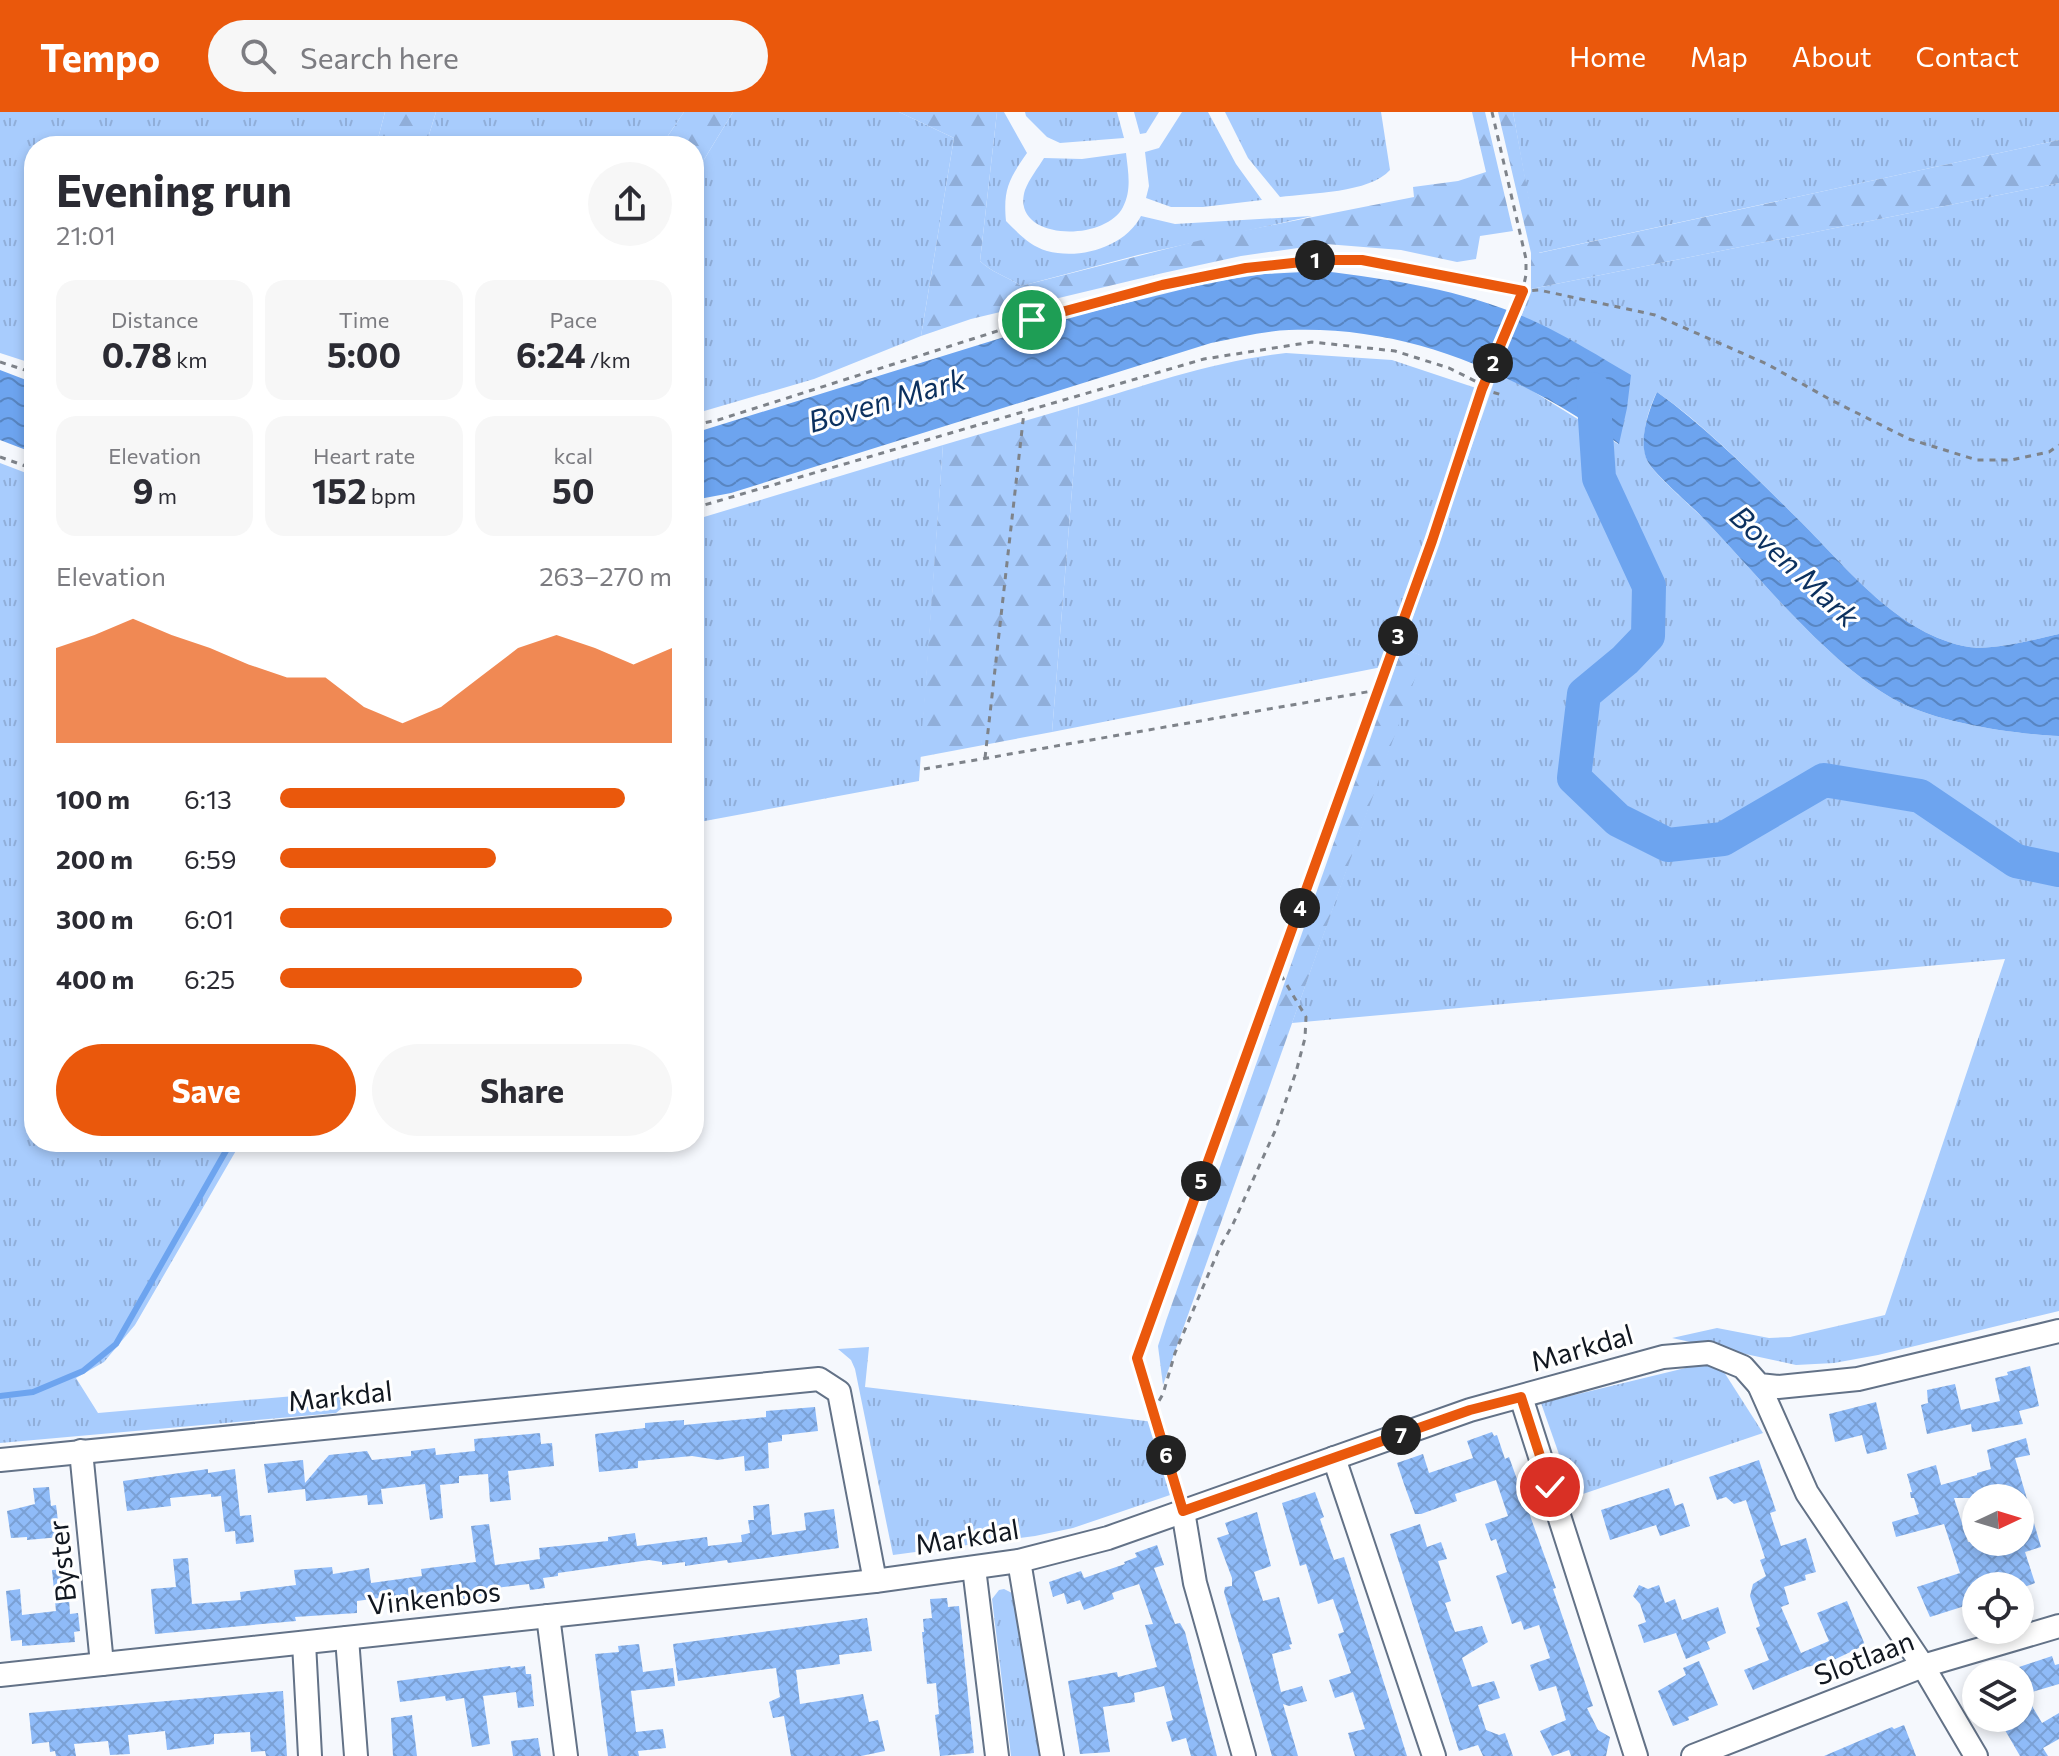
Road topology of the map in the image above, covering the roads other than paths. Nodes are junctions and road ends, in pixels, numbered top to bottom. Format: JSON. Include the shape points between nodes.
{"nodes":[{"id":1,"x":2059,"y":1331,"type":"edge"},
{"id":2,"x":1759,"y":1385,"type":"junction"},
{"id":3,"x":1521,"y":1397,"type":"junction"},
{"id":4,"x":81,"y":1451,"type":"junction"},
{"id":5,"x":1334,"y":1458,"type":"junction"},
{"id":6,"x":0,"y":1460,"type":"edge"},
{"id":7,"x":1183,"y":1511,"type":"junction"},
{"id":8,"x":1019,"y":1561,"type":"junction"},
{"id":9,"x":974,"y":1568,"type":"junction"},
{"id":10,"x":875,"y":1581,"type":"junction"},
{"id":11,"x":548,"y":1616,"type":"junction"},
{"id":12,"x":2059,"y":1626,"type":"edge"},
{"id":13,"x":347,"y":1638,"type":"junction"},
{"id":14,"x":304,"y":1643,"type":"junction"},
{"id":15,"x":102,"y":1664,"type":"junction"},
{"id":16,"x":1923,"y":1666,"type":"junction"},
{"id":17,"x":0,"y":1675,"type":"edge"},
{"id":18,"x":310,"y":1756,"type":"edge"},
{"id":19,"x":356,"y":1756,"type":"edge"},
{"id":20,"x":566,"y":1756,"type":"edge"},
{"id":21,"x":997,"y":1756,"type":"edge"},
{"id":22,"x":1052,"y":1756,"type":"edge"},
{"id":23,"x":1244,"y":1756,"type":"edge"},
{"id":24,"x":1434,"y":1756,"type":"edge"},
{"id":25,"x":1636,"y":1756,"type":"edge"},
{"id":26,"x":1693,"y":1756,"type":"edge"},
{"id":27,"x":1976,"y":1756,"type":"edge"}],
"edges":[{"from":1,"to":2,"type":"street","via":[[1858,1379]]},
{"from":2,"to":3,"type":"street","name":"Markdal","via":[[1743,1367],[1709,1353],[1663,1357]]},
{"from":2,"to":16,"type":"street","via":[[1807,1493]]},
{"from":3,"to":5,"type":"street","name":"Markdal"},
{"from":3,"to":25,"type":"street"},
{"from":4,"to":6,"type":"street","name":"Markdal"},
{"from":4,"to":10,"type":"street","name":"Markdal","via":[[819,1379],[839,1392]]},
{"from":4,"to":15,"type":"street","name":"Byster"},
{"from":5,"to":7,"type":"street","name":"Markdal"},
{"from":5,"to":24,"type":"street"},
{"from":7,"to":8,"type":"street","name":"Markdal"},
{"from":7,"to":23,"type":"street","via":[[1195,1583]]},
{"from":8,"to":9,"type":"street","name":"Markdal"},
{"from":8,"to":22,"type":"street"},
{"from":9,"to":10,"type":"street","name":"Markdal"},
{"from":9,"to":21,"type":"street"},
{"from":10,"to":11,"type":"street","name":"Vinkenbos"},
{"from":11,"to":13,"type":"street","name":"Vinkenbos"},
{"from":11,"to":20,"type":"street"},
{"from":12,"to":16,"type":"street","name":"Slotlaan"},
{"from":13,"to":14,"type":"street","name":"Vinkenbos"},
{"from":13,"to":19,"type":"street"},
{"from":14,"to":15,"type":"street","name":"Vinkenbos"},
{"from":14,"to":18,"type":"street"},
{"from":15,"to":17,"type":"street","name":"Vinkenbos"},
{"from":16,"to":26,"type":"street","name":"Slotlaan"},
{"from":16,"to":27,"type":"street"}]}
